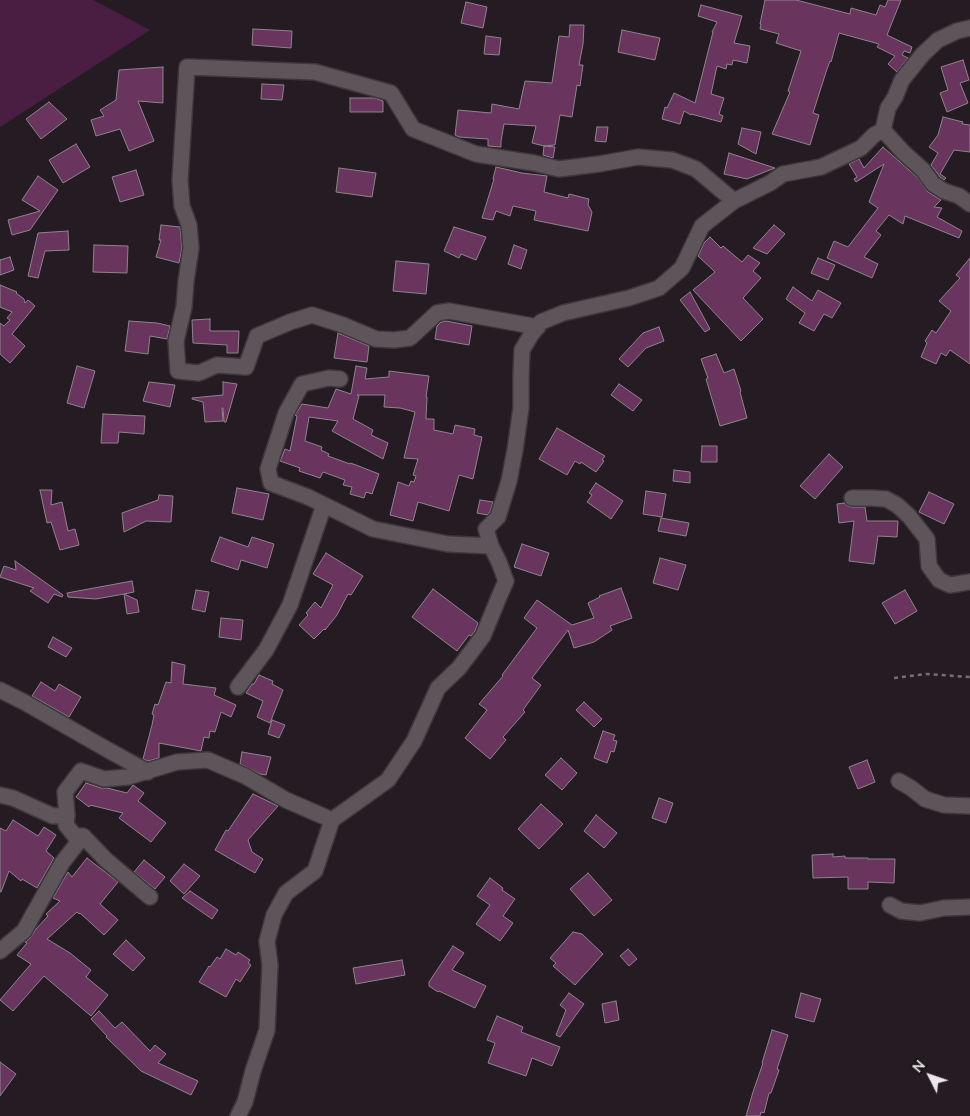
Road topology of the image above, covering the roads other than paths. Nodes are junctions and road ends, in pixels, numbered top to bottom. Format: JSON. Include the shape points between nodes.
{"nodes":[{"id":1,"x":970,"y":28,"type":"edge"},
{"id":2,"x":882,"y":130,"type":"junction"},
{"id":3,"x":734,"y":201,"type":"junction"},
{"id":4,"x":970,"y":204,"type":"edge"},
{"id":5,"x":538,"y":327,"type":"junction"},
{"id":6,"x":340,"y":379,"type":"dead end"},
{"id":7,"x":852,"y":498,"type":"dead end"},
{"id":8,"x":324,"y":505,"type":"junction"},
{"id":9,"x":491,"y":546,"type":"junction"},
{"id":10,"x":970,"y":582,"type":"edge"},
{"id":11,"x":238,"y":687,"type":"dead end"},
{"id":12,"x":0,"y":690,"type":"edge"},
{"id":13,"x":148,"y":772,"type":"junction"},
{"id":14,"x":899,"y":781,"type":"dead end"},
{"id":15,"x":0,"y":795,"type":"edge"},
{"id":16,"x":970,"y":806,"type":"edge"},
{"id":17,"x":67,"y":816,"type":"junction"},
{"id":18,"x":332,"y":820,"type":"junction"},
{"id":19,"x":83,"y":836,"type":"junction"},
{"id":20,"x":150,"y":897,"type":"dead end"},
{"id":21,"x":890,"y":905,"type":"dead end"},
{"id":22,"x":970,"y":907,"type":"edge"},
{"id":23,"x":0,"y":951,"type":"edge"},
{"id":24,"x":238,"y":1116,"type":"edge"}],
"edges":[{"from":1,"to":2,"type":"street","via":[[938,40],[923,54],[902,80],[888,108]]},
{"from":2,"to":3,"type":"street","via":[[861,148],[821,167],[783,174]]},
{"from":2,"to":4,"type":"street","via":[[933,184]]},
{"from":3,"to":5,"type":"street","via":[[702,226],[682,268],[659,288],[563,313],[541,322]]},
{"from":3,"to":5,"type":"street","via":[[696,169],[672,160],[638,157],[559,169],[476,154],[413,130],[391,93],[314,72],[187,67],[180,180],[191,248],[176,341],[178,371],[199,373],[217,366],[246,367],[257,336],[312,315],[376,340],[410,338],[437,313],[449,311]]},
{"from":5,"to":9,"type":"street","via":[[522,350],[521,408],[515,450],[498,517],[486,529]]},
{"from":6,"to":8,"type":"street","via":[[302,384],[286,413],[268,470],[271,483]]},
{"from":7,"to":10,"type":"street","via":[[886,499],[897,505],[927,539],[929,566],[939,580],[950,585]]},
{"from":8,"to":9,"type":"street","via":[[373,529],[448,544]]},
{"from":8,"to":11,"type":"street","via":[[290,605],[266,650]]},
{"from":9,"to":18,"type":"street","via":[[506,581],[484,636],[438,688],[414,741],[388,780]]},
{"from":12,"to":13,"type":"street"},
{"from":13,"to":17,"type":"street","via":[[104,780],[81,771],[65,792]]},
{"from":13,"to":18,"type":"street","via":[[177,762],[208,760]]},
{"from":14,"to":16,"type":"street","via":[[925,799],[944,805]]},
{"from":15,"to":17,"type":"street","via":[[53,816]]},
{"from":17,"to":19,"type":"street","via":[[66,825],[75,836]]},
{"from":18,"to":24,"type":"street","via":[[315,871],[286,893],[274,915],[267,941],[270,965],[267,1030],[252,1071],[246,1102]]},
{"from":19,"to":20,"type":"street"},
{"from":19,"to":23,"type":"street","via":[[62,863],[24,931]]},
{"from":21,"to":22,"type":"street","via":[[901,911],[920,913]]}]}
